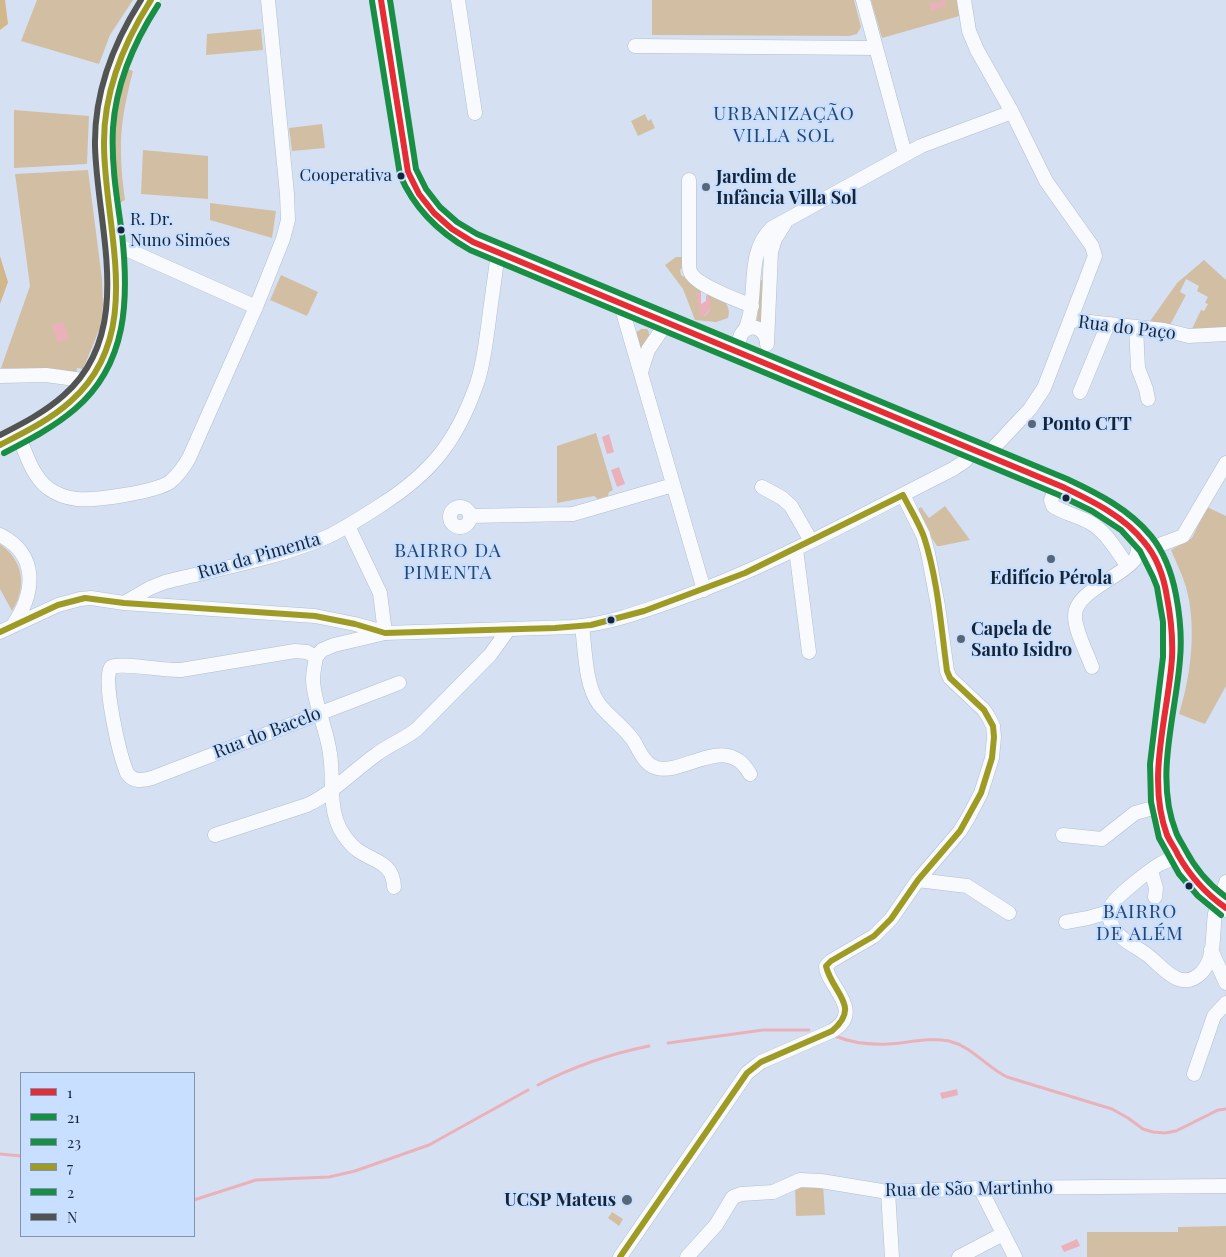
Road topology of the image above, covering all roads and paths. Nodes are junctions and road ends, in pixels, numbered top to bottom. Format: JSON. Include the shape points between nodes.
{"nodes":[{"id":1,"x":151,"y":0,"type":"edge"},
{"id":2,"x":268,"y":0,"type":"edge"},
{"id":3,"x":381,"y":0,"type":"edge"},
{"id":4,"x":458,"y":0,"type":"edge"},
{"id":5,"x":863,"y":0,"type":"edge"},
{"id":6,"x":964,"y":0,"type":"edge"},
{"id":7,"x":635,"y":46,"type":"dead end"},
{"id":8,"x":876,"y":48,"type":"junction"},
{"id":9,"x":1012,"y":112,"type":"junction"},
{"id":10,"x":475,"y":113,"type":"dead end"},
{"id":11,"x":905,"y":154,"type":"junction"},
{"id":12,"x":689,"y":180,"type":"dead end"},
{"id":13,"x":789,"y":218,"type":"junction"},
{"id":14,"x":115,"y":244,"type":"junction"},
{"id":15,"x":498,"y":252,"type":"junction"},
{"id":16,"x":755,"y":269,"type":"junction"},
{"id":17,"x":770,"y":270,"type":"junction"},
{"id":18,"x":620,"y":302,"type":"junction"},
{"id":19,"x":752,"y":306,"type":"junction"},
{"id":20,"x":256,"y":308,"type":"junction"},
{"id":21,"x":1071,"y":320,"type":"junction"},
{"id":22,"x":667,"y":322,"type":"junction"},
{"id":23,"x":1108,"y":324,"type":"junction"},
{"id":24,"x":1136,"y":327,"type":"junction"},
{"id":25,"x":1226,"y":334,"type":"edge"},
{"id":26,"x":751,"y":347,"type":"junction"},
{"id":27,"x":641,"y":373,"type":"junction"},
{"id":28,"x":0,"y":376,"type":"edge"},
{"id":29,"x":90,"y":381,"type":"junction"},
{"id":30,"x":1080,"y":392,"type":"dead end"},
{"id":31,"x":1148,"y":399,"type":"dead end"},
{"id":32,"x":18,"y":435,"type":"junction"},
{"id":33,"x":0,"y":445,"type":"edge"},
{"id":34,"x":980,"y":453,"type":"junction"},
{"id":35,"x":1226,"y":463,"type":"edge"},
{"id":36,"x":673,"y":485,"type":"junction"},
{"id":37,"x":1056,"y":485,"type":"junction"},
{"id":38,"x":762,"y":487,"type":"dead end"},
{"id":39,"x":903,"y":495,"type":"junction"},
{"id":40,"x":470,"y":516,"type":"dead end"},
{"id":41,"x":348,"y":526,"type":"junction"},
{"id":42,"x":0,"y":535,"type":"edge"},
{"id":43,"x":1139,"y":536,"type":"junction"},
{"id":44,"x":811,"y":541,"type":"junction"},
{"id":45,"x":796,"y":549,"type":"junction"},
{"id":46,"x":1154,"y":558,"type":"junction"},
{"id":47,"x":1130,"y":564,"type":"junction"},
{"id":48,"x":704,"y":590,"type":"junction"},
{"id":49,"x":124,"y":603,"type":"junction"},
{"id":50,"x":13,"y":626,"type":"junction"},
{"id":51,"x":582,"y":626,"type":"junction"},
{"id":52,"x":508,"y":630,"type":"junction"},
{"id":53,"x":0,"y":632,"type":"edge"},
{"id":54,"x":385,"y":633,"type":"junction"},
{"id":55,"x":809,"y":652,"type":"dead end"},
{"id":56,"x":316,"y":657,"type":"junction"},
{"id":57,"x":1092,"y":667,"type":"dead end"},
{"id":58,"x":399,"y":683,"type":"dead end"},
{"id":59,"x":320,"y":712,"type":"junction"},
{"id":60,"x":750,"y":774,"type":"dead end"},
{"id":61,"x":332,"y":789,"type":"junction"},
{"id":62,"x":1160,"y":806,"type":"junction"},
{"id":63,"x":215,"y":835,"type":"dead end"},
{"id":64,"x":1063,"y":835,"type":"dead end"},
{"id":65,"x":1178,"y":856,"type":"junction"},
{"id":66,"x":1151,"y":870,"type":"junction"},
{"id":67,"x":918,"y":880,"type":"junction"},
{"id":68,"x":1226,"y":882,"type":"edge"},
{"id":69,"x":394,"y":887,"type":"dead end"},
{"id":70,"x":1155,"y":897,"type":"dead end"},
{"id":71,"x":1222,"y":906,"type":"edge"},
{"id":72,"x":1109,"y":912,"type":"junction"},
{"id":73,"x":1009,"y":913,"type":"dead end"},
{"id":74,"x":1066,"y":922,"type":"dead end"},
{"id":75,"x":1211,"y":950,"type":"junction"},
{"id":76,"x":1226,"y":984,"type":"edge"},
{"id":77,"x":1226,"y":1002,"type":"edge"},
{"id":78,"x":1194,"y":1074,"type":"dead end"},
{"id":79,"x":1226,"y":1186,"type":"edge"},
{"id":80,"x":980,"y":1188,"type":"junction"},
{"id":81,"x":888,"y":1192,"type":"junction"},
{"id":82,"x":1003,"y":1234,"type":"junction"},
{"id":83,"x":620,"y":1257,"type":"edge"},
{"id":84,"x":687,"y":1257,"type":"edge"},
{"id":85,"x":892,"y":1257,"type":"edge"},
{"id":86,"x":959,"y":1257,"type":"edge"},
{"id":87,"x":1015,"y":1257,"type":"edge"}],
"edges":[{"from":1,"to":14,"type":"main road","via":[[120,58],[106,109],[104,166]]},
{"from":2,"to":20,"type":"street","via":[[288,213],[283,239]]},
{"from":3,"to":15,"type":"main road","via":[[404,154],[414,186],[432,211],[450,228]]},
{"from":4,"to":10,"type":"street"},
{"from":5,"to":8,"type":"street"},
{"from":6,"to":9,"type":"street","via":[[976,50]]},
{"from":7,"to":8,"type":"street"},
{"from":8,"to":11,"type":"street"},
{"from":9,"to":11,"type":"street"},
{"from":9,"to":21,"type":"street","via":[[1046,181],[1094,251],[1094,261]]},
{"from":11,"to":13,"type":"street"},
{"from":12,"to":19,"type":"street","via":[[690,273],[704,284]]},
{"from":13,"to":16,"type":"street","via":[[761,239]]},
{"from":13,"to":17,"type":"street","via":[[774,239]]},
{"from":14,"to":20,"type":"street"},
{"from":14,"to":29,"type":"main road","via":[[116,295],[112,328],[104,356]]},
{"from":15,"to":18,"type":"main road"},
{"from":15,"to":41,"type":"street","name":"Rua da Pimenta","via":[[477,385],[450,443],[417,480]]},
{"from":16,"to":17,"type":"street","via":[[763,264]]},
{"from":16,"to":19,"type":"street"},
{"from":17,"to":26,"type":"street"},
{"from":18,"to":22,"type":"main road"},
{"from":18,"to":27,"type":"street"},
{"from":19,"to":26,"type":"street"},
{"from":20,"to":32,"type":"street","via":[[189,458],[170,482],[152,489],[105,497],[71,498],[40,480]]},
{"from":21,"to":23,"type":"street","name":"Rua do Paço"},
{"from":21,"to":34,"type":"street","name":"Rua do Paço","via":[[1039,396],[1023,417]]},
{"from":22,"to":26,"type":"main road"},
{"from":22,"to":27,"type":"street","via":[[648,350]]},
{"from":23,"to":24,"type":"street","name":"Rua do Paço"},
{"from":23,"to":30,"type":"street"},
{"from":24,"to":25,"type":"street","name":"Rua do Paço","via":[[1192,336]]},
{"from":24,"to":31,"type":"street","via":[[1138,366]]},
{"from":26,"to":34,"type":"main road"},
{"from":27,"to":36,"type":"street"},
{"from":28,"to":29,"type":"street","via":[[46,375]]},
{"from":29,"to":32,"type":"main road","via":[[56,413]]},
{"from":32,"to":33,"type":"main road"},
{"from":34,"to":37,"type":"main road"},
{"from":34,"to":39,"type":"street","name":"Rua do Paço"},
{"from":35,"to":46,"type":"street","via":[[1183,536],[1162,544]]},
{"from":36,"to":40,"type":"street","via":[[573,514]]},
{"from":36,"to":48,"type":"street"},
{"from":37,"to":43,"type":"main road","via":[[1106,508]]},
{"from":37,"to":47,"type":"street","via":[[1051,500],[1053,506],[1098,528]]},
{"from":38,"to":44,"type":"street","via":[[791,506]]},
{"from":39,"to":44,"type":"street","name":"Rua do Paço"},
{"from":39,"to":67,"type":"street","via":[[928,553],[947,671],[953,681],[984,710],[993,726],[994,737],[990,768],[975,806],[960,831]]},
{"from":41,"to":49,"type":"street","name":"Rua da Pimenta","via":[[281,553],[157,585]]},
{"from":41,"to":54,"type":"street","via":[[380,593]]},
{"from":42,"to":50,"type":"street","via":[[12,543],[28,568],[30,590]]},
{"from":43,"to":46,"type":"main road"},
{"from":43,"to":47,"type":"street","via":[[1138,552]]},
{"from":44,"to":45,"type":"street","name":"Rua do Paço"},
{"from":45,"to":48,"type":"street","name":"Rua do Paço"},
{"from":45,"to":55,"type":"street"},
{"from":46,"to":47,"type":"street"},
{"from":46,"to":62,"type":"main road","via":[[1169,598],[1173,627],[1171,670],[1158,762]]},
{"from":47,"to":57,"type":"street","via":[[1084,598],[1076,609],[1076,624]]},
{"from":48,"to":51,"type":"street","name":"Rua do Paço","via":[[634,614]]},
{"from":49,"to":50,"type":"street","via":[[80,598]]},
{"from":49,"to":54,"type":"street","via":[[314,616]]},
{"from":50,"to":53,"type":"street"},
{"from":51,"to":52,"type":"street","name":"Rua do Paço"},
{"from":51,"to":60,"type":"street","via":[[595,699],[626,731],[646,762],[664,769],[704,757],[724,756],[740,762]]},
{"from":52,"to":54,"type":"street","name":"Rua do Paço"},
{"from":52,"to":61,"type":"street","via":[[490,655],[417,729],[380,752]]},
{"from":54,"to":56,"type":"street","via":[[334,644]]},
{"from":56,"to":59,"type":"street","via":[[313,680]]},
{"from":56,"to":59,"type":"street","name":"Rua do Bacelo","via":[[302,651],[288,652],[173,670],[114,666],[109,672],[111,704],[125,768],[130,778],[135,780],[152,778]]},
{"from":58,"to":59,"type":"street","name":"Rua do Bacelo"},
{"from":59,"to":61,"type":"street","via":[[330,756]]},
{"from":61,"to":63,"type":"street","via":[[307,805]]},
{"from":61,"to":69,"type":"street","via":[[336,819],[344,836],[357,850],[391,871]]},
{"from":62,"to":64,"type":"street","via":[[1141,810],[1102,839]]},
{"from":62,"to":65,"type":"main road"},
{"from":65,"to":66,"type":"street"},
{"from":65,"to":71,"type":"main road","via":[[1200,887]]},
{"from":66,"to":70,"type":"street"},
{"from":66,"to":72,"type":"street","via":[[1114,902]]},
{"from":67,"to":73,"type":"street","via":[[967,886]]},
{"from":67,"to":83,"type":"street","via":[[879,932],[826,966],[844,1005],[840,1026],[761,1062],[747,1073]]},
{"from":68,"to":71,"type":"street"},
{"from":71,"to":75,"type":"street","via":[[1215,918]]},
{"from":72,"to":74,"type":"street"},
{"from":72,"to":75,"type":"street","via":[[1112,925],[1120,936],[1151,957],[1162,970],[1176,977],[1189,979],[1199,974],[1206,966]]},
{"from":75,"to":76,"type":"street"},
{"from":77,"to":78,"type":"street","via":[[1214,1016]]},
{"from":79,"to":80,"type":"street","name":"Rua de São Martinho"},
{"from":80,"to":81,"type":"street","name":"Rua de São Martinho"},
{"from":80,"to":82,"type":"street"},
{"from":81,"to":84,"type":"street","name":"Rua de São Martinho","via":[[803,1180],[773,1192],[735,1195],[716,1225]]},
{"from":81,"to":85,"type":"street"},
{"from":82,"to":86,"type":"street"},
{"from":82,"to":87,"type":"street"}]}
